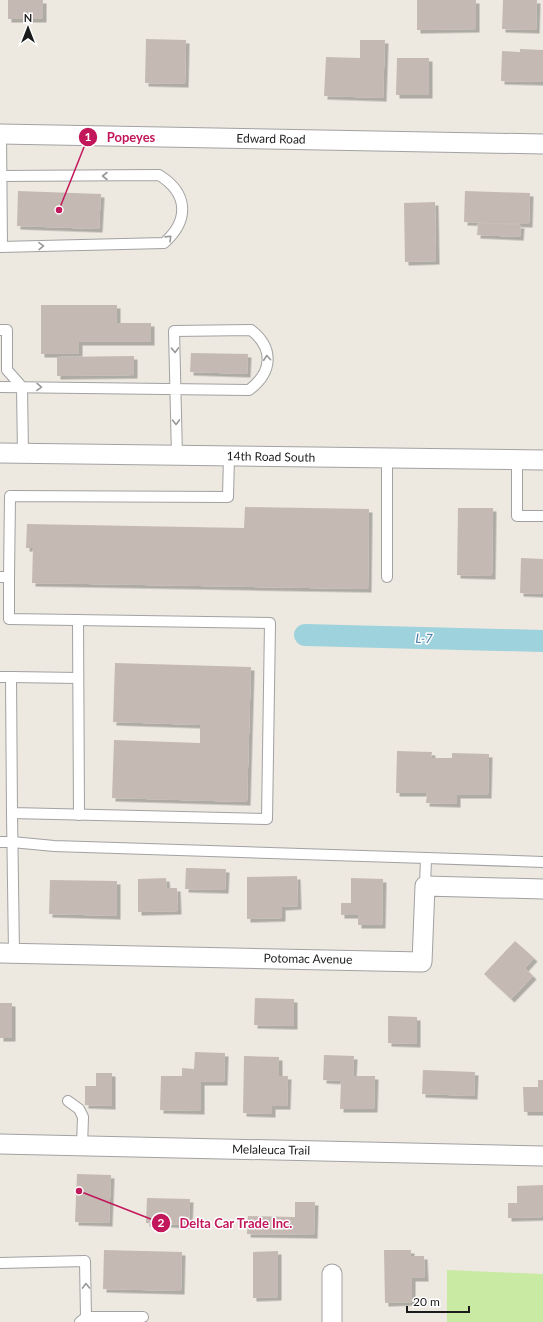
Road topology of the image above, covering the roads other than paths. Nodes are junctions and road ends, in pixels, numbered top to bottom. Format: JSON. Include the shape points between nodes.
{"nodes":[{"id":1,"x":0,"y":134,"type":"edge"},
{"id":2,"x":543,"y":144,"type":"edge"},
{"id":3,"x":1,"y":176,"type":"junction"},
{"id":4,"x":1,"y":247,"type":"edge"},
{"id":5,"x":0,"y":330,"type":"edge"},
{"id":6,"x":0,"y":387,"type":"edge"},
{"id":7,"x":22,"y":387,"type":"junction"},
{"id":8,"x":176,"y":389,"type":"junction"},
{"id":9,"x":0,"y":453,"type":"edge"},
{"id":10,"x":24,"y":454,"type":"junction"},
{"id":11,"x":177,"y":456,"type":"junction"},
{"id":12,"x":229,"y":456,"type":"junction"},
{"id":13,"x":387,"y":458,"type":"junction"},
{"id":14,"x":517,"y":460,"type":"junction"},
{"id":15,"x":543,"y":460,"type":"edge"},
{"id":16,"x":543,"y":516,"type":"edge"},
{"id":17,"x":5,"y":577,"type":"edge"},
{"id":18,"x":387,"y":577,"type":"dead end"},
{"id":19,"x":78,"y":620,"type":"junction"},
{"id":20,"x":0,"y":677,"type":"edge"},
{"id":21,"x":11,"y":678,"type":"junction"},
{"id":22,"x":78,"y":678,"type":"junction"},
{"id":23,"x":12,"y":813,"type":"junction"},
{"id":24,"x":78,"y":815,"type":"junction"},
{"id":25,"x":0,"y":842,"type":"edge"},
{"id":26,"x":12,"y":842,"type":"junction"},
{"id":27,"x":426,"y":858,"type":"junction"},
{"id":28,"x":543,"y":862,"type":"edge"},
{"id":29,"x":425,"y":886,"type":"junction"},
{"id":30,"x":543,"y":889,"type":"edge"},
{"id":31,"x":7,"y":953,"type":"edge"},
{"id":32,"x":68,"y":1101,"type":"dead end"},
{"id":33,"x":0,"y":1144,"type":"edge"},
{"id":34,"x":82,"y":1146,"type":"junction"},
{"id":35,"x":543,"y":1156,"type":"edge"},
{"id":36,"x":0,"y":1262,"type":"edge"},
{"id":37,"x":332,"y":1274,"type":"dead end"},
{"id":38,"x":143,"y":1318,"type":"dead end"},
{"id":39,"x":83,"y":1320,"type":"edge"},
{"id":40,"x":332,"y":1322,"type":"edge"}],
"edges":[{"from":1,"to":2,"type":"street","name":"Edward Road"},
{"from":1,"to":3,"type":"lane"},
{"from":3,"to":4,"type":"lane"},
{"from":4,"to":3,"type":"lane","one_way":true,"via":[[164,243],[180,225],[182,213],[177,190],[158,175]]},
{"from":5,"to":7,"type":"lane","via":[[7,330],[7,370]]},
{"from":6,"to":7,"type":"lane"},
{"from":7,"to":8,"type":"lane","one_way":true},
{"from":7,"to":10,"type":"lane"},
{"from":8,"to":8,"type":"lane","one_way":true,"via":[[249,390],[258,383],[268,366],[265,345],[251,330],[174,331]]},
{"from":8,"to":11,"type":"lane","one_way":true},
{"from":9,"to":10,"type":"street","name":"14th Road South"},
{"from":10,"to":11,"type":"street","name":"14th Road South"},
{"from":11,"to":12,"type":"street","name":"14th Road South"},
{"from":12,"to":13,"type":"street","name":"14th Road South"},
{"from":12,"to":17,"type":"lane","via":[[228,497],[10,496]]},
{"from":13,"to":14,"type":"street","name":"14th Road South"},
{"from":13,"to":18,"type":"lane"},
{"from":14,"to":15,"type":"street","name":"14th Road South"},
{"from":14,"to":16,"type":"lane","via":[[517,516]]},
{"from":17,"to":19,"type":"lane","via":[[9,619]]},
{"from":19,"to":22,"type":"lane"},
{"from":19,"to":24,"type":"lane","via":[[270,624],[267,819]]},
{"from":20,"to":21,"type":"lane"},
{"from":21,"to":22,"type":"lane"},
{"from":21,"to":23,"type":"lane"},
{"from":22,"to":24,"type":"lane"},
{"from":23,"to":24,"type":"lane"},
{"from":23,"to":26,"type":"lane"},
{"from":25,"to":26,"type":"lane"},
{"from":26,"to":27,"type":"lane","via":[[54,846]]},
{"from":26,"to":31,"type":"lane"},
{"from":27,"to":28,"type":"lane"},
{"from":27,"to":29,"type":"lane"},
{"from":29,"to":30,"type":"street"},
{"from":29,"to":31,"type":"street","name":"Potomac Avenue","via":[[422,962]]},
{"from":32,"to":34,"type":"lane","via":[[79,1109],[82,1117]]},
{"from":33,"to":34,"type":"street","name":"Melaleuca Trail"},
{"from":34,"to":35,"type":"street","name":"Melaleuca Trail"},
{"from":39,"to":36,"type":"lane","one_way":true,"via":[[85,1261]]},
{"from":37,"to":40,"type":"street"},
{"from":38,"to":39,"type":"lane"}]}
